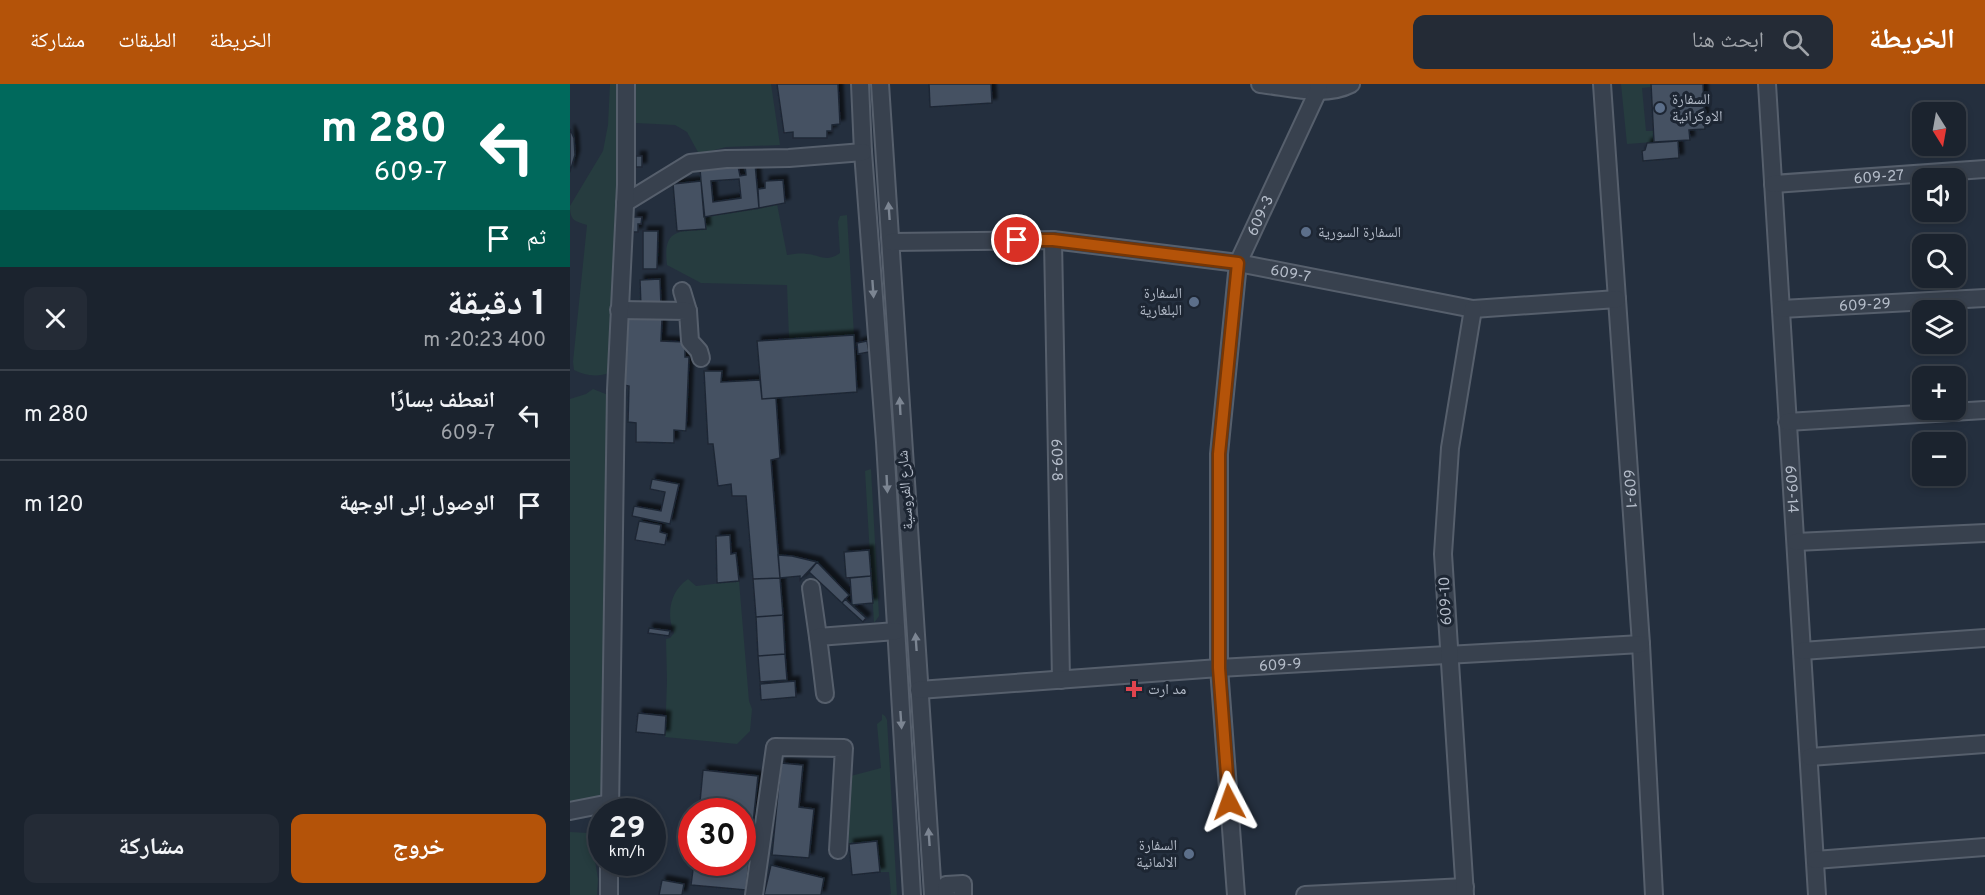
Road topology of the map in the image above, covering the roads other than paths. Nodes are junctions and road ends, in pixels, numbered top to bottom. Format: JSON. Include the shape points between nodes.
{"nodes":[{"id":1,"x":626,"y":84,"type":"edge"},
{"id":2,"x":860,"y":84,"type":"edge"},
{"id":3,"x":880,"y":84,"type":"edge"},
{"id":4,"x":1260,"y":84,"type":"edge"},
{"id":5,"x":1351,"y":84,"type":"edge"},
{"id":6,"x":1602,"y":84,"type":"edge"},
{"id":7,"x":1767,"y":84,"type":"edge"},
{"id":8,"x":1319,"y":88,"type":"edge"},
{"id":9,"x":863,"y":152,"type":"junction"},
{"id":10,"x":1985,"y":169,"type":"edge"},
{"id":11,"x":1773,"y":184,"type":"junction"},
{"id":12,"x":624,"y":202,"type":"junction"},
{"id":13,"x":1053,"y":240,"type":"junction"},
{"id":14,"x":891,"y":242,"type":"junction"},
{"id":15,"x":1238,"y":263,"type":"junction"},
{"id":16,"x":682,"y":291,"type":"dead end"},
{"id":17,"x":1617,"y":298,"type":"junction"},
{"id":18,"x":1985,"y":298,"type":"edge"},
{"id":19,"x":1473,"y":309,"type":"junction"},
{"id":20,"x":1781,"y":309,"type":"junction"},
{"id":21,"x":619,"y":310,"type":"junction"},
{"id":22,"x":688,"y":311,"type":"junction"},
{"id":23,"x":700,"y":358,"type":"dead end"},
{"id":24,"x":1985,"y":410,"type":"edge"},
{"id":25,"x":1787,"y":422,"type":"junction"},
{"id":26,"x":902,"y":441,"type":"junction"},
{"id":27,"x":885,"y":442,"type":"junction"},
{"id":28,"x":1985,"y":532,"type":"edge"},
{"id":29,"x":1796,"y":542,"type":"junction"},
{"id":30,"x":811,"y":588,"type":"dead end"},
{"id":31,"x":896,"y":632,"type":"junction"},
{"id":32,"x":818,"y":637,"type":"junction"},
{"id":33,"x":1985,"y":638,"type":"edge"},
{"id":34,"x":1641,"y":644,"type":"junction"},
{"id":35,"x":1802,"y":651,"type":"junction"},
{"id":36,"x":1449,"y":655,"type":"junction"},
{"id":37,"x":1219,"y":668,"type":"junction"},
{"id":38,"x":1061,"y":680,"type":"junction"},
{"id":39,"x":919,"y":690,"type":"junction"},
{"id":40,"x":825,"y":694,"type":"dead end"},
{"id":41,"x":1985,"y":744,"type":"edge"},
{"id":42,"x":1810,"y":757,"type":"junction"},
{"id":43,"x":610,"y":798,"type":"edge"},
{"id":44,"x":588,"y":809,"type":"edge"},
{"id":45,"x":570,"y":811,"type":"edge"},
{"id":46,"x":1985,"y":847,"type":"edge"},
{"id":47,"x":838,"y":850,"type":"dead end"},
{"id":48,"x":1815,"y":860,"type":"junction"},
{"id":49,"x":609,"y":876,"type":"edge"},
{"id":50,"x":1465,"y":891,"type":"edge"},
{"id":51,"x":609,"y":895,"type":"edge"},
{"id":52,"x":754,"y":895,"type":"edge"},
{"id":53,"x":912,"y":895,"type":"edge"},
{"id":54,"x":933,"y":895,"type":"edge"},
{"id":55,"x":947,"y":895,"type":"edge"},
{"id":56,"x":963,"y":895,"type":"edge"},
{"id":57,"x":1236,"y":895,"type":"edge"},
{"id":58,"x":1305,"y":895,"type":"edge"},
{"id":59,"x":1654,"y":895,"type":"edge"},
{"id":60,"x":1817,"y":895,"type":"edge"}],
"edges":[{"from":1,"to":12,"type":"street"},
{"from":2,"to":9,"type":"street","name":"شارع الفروسية"},
{"from":14,"to":3,"type":"street","name":"شارع الفروسية","one_way":true},
{"from":4,"to":8,"type":"street"},
{"from":5,"to":8,"type":"street","via":[[1341,89]]},
{"from":6,"to":17,"type":"street","name":"609-1"},
{"from":7,"to":11,"type":"street","name":"609-14"},
{"from":8,"to":15,"type":"street","name":"609-3"},
{"from":9,"to":12,"type":"street","via":[[690,162]]},
{"from":9,"to":27,"type":"street","name":"شارع الفروسية","one_way":true},
{"from":10,"to":11,"type":"street","name":"609-27"},
{"from":11,"to":20,"type":"street","name":"609-14"},
{"from":12,"to":21,"type":"street"},
{"from":13,"to":14,"type":"street","name":"609-7"},
{"from":13,"to":15,"type":"street","name":"609-7"},
{"from":13,"to":38,"type":"street","name":"609-8"},
{"from":26,"to":14,"type":"street","name":"شارع الفروسية","one_way":true},
{"from":15,"to":19,"type":"street","name":"609-7"},
{"from":15,"to":37,"type":"street","name":"609-3","via":[[1219,454]]},
{"from":16,"to":22,"type":"street"},
{"from":17,"to":19,"type":"street","name":"609-7"},
{"from":17,"to":34,"type":"street","name":"609-1"},
{"from":18,"to":20,"type":"street","name":"609-29"},
{"from":19,"to":36,"type":"street","name":"609-10","via":[[1450,448],[1443,554]]},
{"from":20,"to":25,"type":"street","name":"609-14"},
{"from":21,"to":22,"type":"street"},
{"from":21,"to":43,"type":"street"},
{"from":22,"to":23,"type":"street","via":[[690,341]]},
{"from":24,"to":25,"type":"street"},
{"from":25,"to":29,"type":"street","name":"609-14"},
{"from":26,"to":27,"type":"street"},
{"from":39,"to":26,"type":"street","name":"شارع الفروسية","one_way":true},
{"from":27,"to":31,"type":"street","name":"شارع الفروسية","one_way":true},
{"from":28,"to":29,"type":"street"},
{"from":29,"to":35,"type":"street","name":"609-14"},
{"from":30,"to":32,"type":"street"},
{"from":31,"to":32,"type":"street"},
{"from":31,"to":53,"type":"street","name":"شارع الفروسية","one_way":true},
{"from":32,"to":40,"type":"street"},
{"from":33,"to":35,"type":"street"},
{"from":34,"to":36,"type":"street","name":"609-9"},
{"from":34,"to":59,"type":"street","name":"609-1"},
{"from":35,"to":42,"type":"street","name":"609-14"},
{"from":36,"to":37,"type":"street","name":"609-9"},
{"from":36,"to":50,"type":"street","name":"609-10"},
{"from":37,"to":38,"type":"street","name":"609-9"},
{"from":37,"to":57,"type":"street","name":"609-3"},
{"from":38,"to":39,"type":"street","name":"609-9"},
{"from":54,"to":39,"type":"street","name":"شارع الفروسية","one_way":true},
{"from":41,"to":42,"type":"street"},
{"from":42,"to":48,"type":"street","name":"609-14"},
{"from":44,"to":45,"type":"street"},
{"from":46,"to":48,"type":"street"},
{"from":47,"to":52,"type":"street","via":[[844,748],[776,747]]},
{"from":48,"to":60,"type":"street","name":"609-14"},
{"from":49,"to":51,"type":"street"},
{"from":50,"to":58,"type":"street"},
{"from":55,"to":56,"type":"street","via":[[946,885],[963,884]]}]}
